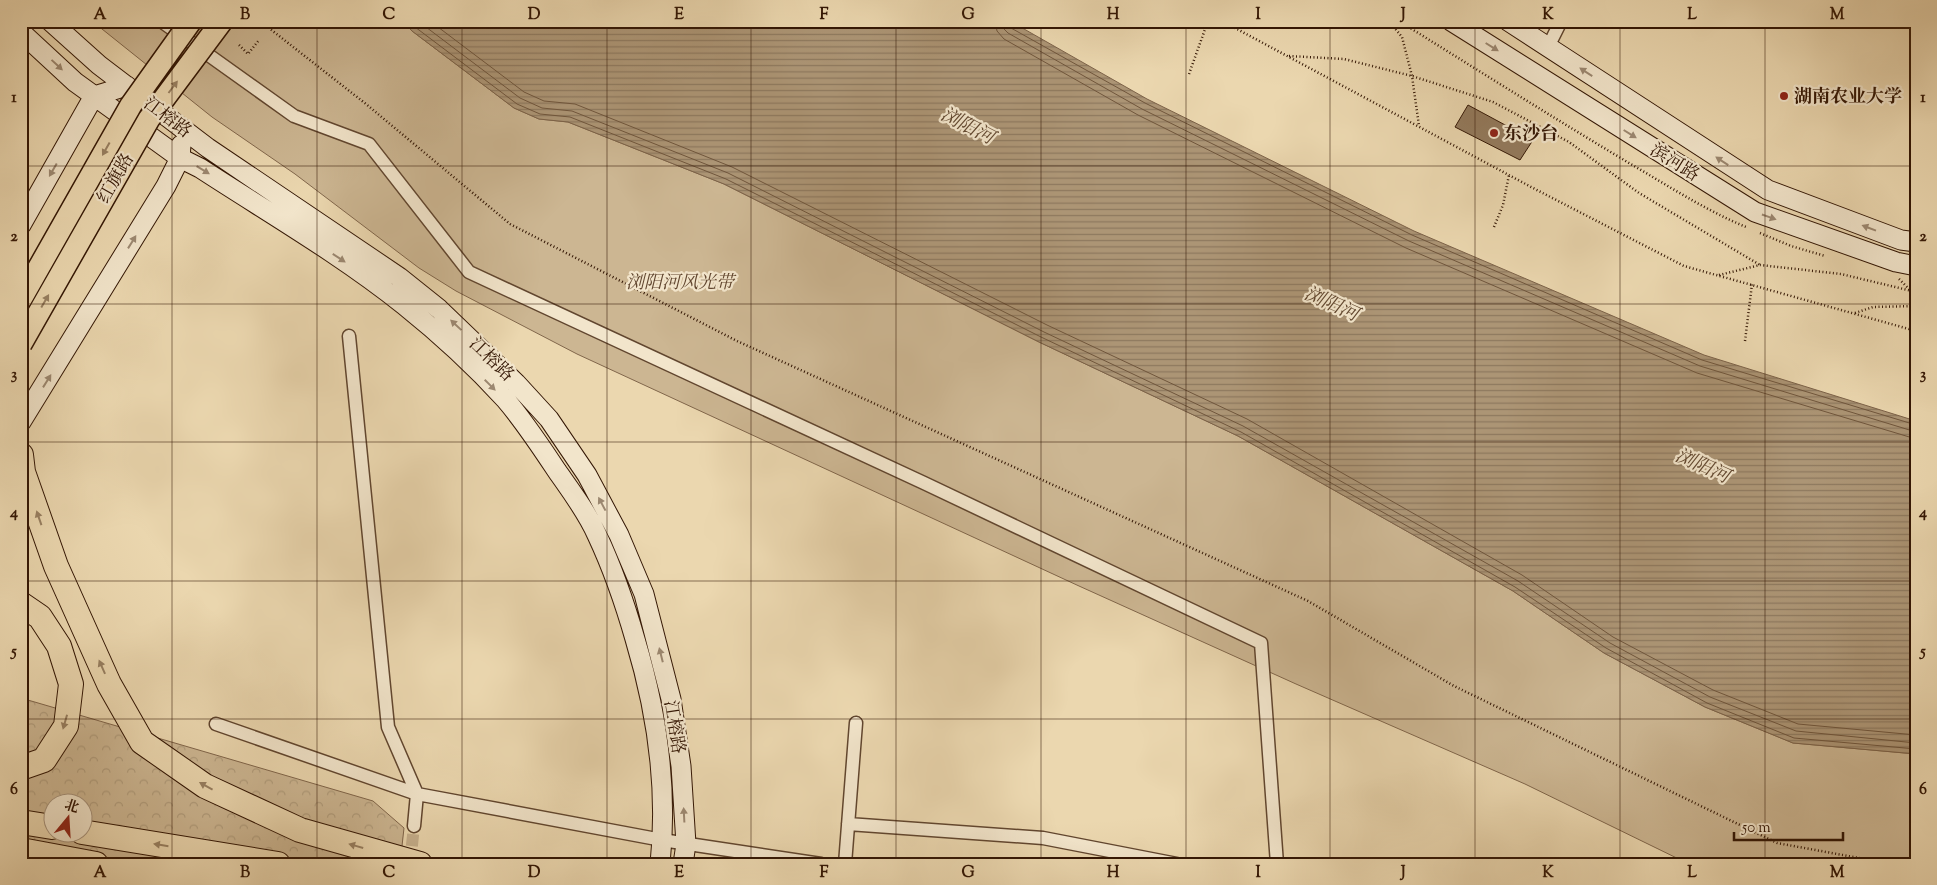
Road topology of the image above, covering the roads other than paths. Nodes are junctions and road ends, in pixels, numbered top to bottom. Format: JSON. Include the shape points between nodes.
{"nodes":[{"id":1,"x":50,"y":21,"type":"edge"},
{"id":2,"x":162,"y":21,"type":"edge"},
{"id":3,"x":191,"y":21,"type":"edge"},
{"id":4,"x":222,"y":21,"type":"edge"},
{"id":5,"x":1451,"y":21,"type":"edge"},
{"id":6,"x":1508,"y":21,"type":"edge"},
{"id":7,"x":1560,"y":21,"type":"edge"},
{"id":8,"x":21,"y":32,"type":"edge"},
{"id":9,"x":1548,"y":48,"type":"junction"},
{"id":10,"x":127,"y":86,"type":"junction"},
{"id":11,"x":94,"y":96,"type":"junction"},
{"id":12,"x":182,"y":128,"type":"junction"},
{"id":13,"x":180,"y":158,"type":"junction"},
{"id":14,"x":21,"y":225,"type":"edge"},
{"id":15,"x":1916,"y":242,"type":"edge"},
{"id":16,"x":1916,"y":266,"type":"edge"},
{"id":17,"x":21,"y":299,"type":"edge"},
{"id":18,"x":349,"y":336,"type":"dead end"},
{"id":19,"x":21,"y":344,"type":"edge"},
{"id":20,"x":21,"y":422,"type":"edge"},
{"id":21,"x":21,"y":455,"type":"edge"},
{"id":22,"x":21,"y":604,"type":"edge"},
{"id":23,"x":856,"y":723,"type":"dead end"},
{"id":24,"x":216,"y":724,"type":"dead end"},
{"id":25,"x":21,"y":768,"type":"edge"},
{"id":26,"x":417,"y":794,"type":"junction"},
{"id":27,"x":21,"y":822,"type":"edge"},
{"id":28,"x":848,"y":824,"type":"junction"},
{"id":29,"x":42,"y":825,"type":"edge"},
{"id":30,"x":414,"y":826,"type":"tunnel mouth"},
{"id":31,"x":92,"y":834,"type":"edge"},
{"id":32,"x":662,"y":840,"type":"junction"},
{"id":33,"x":686,"y":844,"type":"junction"},
{"id":34,"x":21,"y":850,"type":"edge"},
{"id":35,"x":21,"y":863,"type":"edge"},
{"id":36,"x":27,"y":864,"type":"edge"},
{"id":37,"x":96,"y":864,"type":"edge"},
{"id":38,"x":278,"y":864,"type":"edge"},
{"id":39,"x":420,"y":864,"type":"edge"},
{"id":40,"x":660,"y":864,"type":"edge"},
{"id":41,"x":684,"y":864,"type":"edge"},
{"id":42,"x":821,"y":864,"type":"edge"},
{"id":43,"x":846,"y":864,"type":"edge"},
{"id":44,"x":1177,"y":864,"type":"edge"},
{"id":45,"x":1278,"y":864,"type":"edge"}],
"edges":[{"from":1,"to":10,"type":"main road","name":"江榕路"},
{"from":2,"to":45,"type":"street","via":[[294,116],[369,144],[469,272],[1261,644]]},
{"from":3,"to":17,"type":"main road","name":"红旗路","one_way":true,"bridge":true,"via":[[131,105]]},
{"from":19,"to":4,"type":"main road","name":"红旗路","one_way":true,"bridge":true,"via":[[149,119]]},
{"from":5,"to":16,"type":"main road","name":"滨河路","one_way":true,"via":[[1755,212],[1896,262]]},
{"from":6,"to":9,"type":"main road","name":"滨河路"},
{"from":7,"to":9,"type":"street"},
{"from":8,"to":11,"type":"main road","name":"江榕路","one_way":true},
{"from":15,"to":9,"type":"main road","name":"滨河路","one_way":true,"via":[[1901,240],[1768,190]]},
{"from":10,"to":11,"type":"main road"},
{"from":10,"to":12,"type":"main road","name":"江榕路"},
{"from":11,"to":13,"type":"main road","name":"江榕路"},
{"from":11,"to":14,"type":"main road","one_way":true},
{"from":12,"to":13,"type":"main road"},
{"from":33,"to":12,"type":"main road","name":"江榕路","one_way":true,"via":[[681,766],[671,699],[644,594],[619,535],[587,475],[549,419],[432,303]]},
{"from":20,"to":13,"type":"main road","one_way":true},
{"from":13,"to":32,"type":"main road","name":"江榕路","one_way":true,"via":[[357,270],[405,305],[505,400],[542,449],[597,534],[622,594],[644,670],[657,732]]},
{"from":18,"to":26,"type":"street","via":[[388,727]]},
{"from":39,"to":21,"type":"highway","one_way":true,"via":[[300,830],[205,786],[142,742],[109,684],[56,566],[23,472]]},
{"from":22,"to":25,"type":"highway","one_way":true,"via":[[40,617],[59,646],[71,684],[66,726],[44,760]]},
{"from":23,"to":28,"type":"street"},
{"from":24,"to":26,"type":"street"},
{"from":26,"to":30,"type":"street"},
{"from":26,"to":32,"type":"street"},
{"from":27,"to":29,"type":"highway"},
{"from":28,"to":43,"type":"street"},
{"from":28,"to":44,"type":"street","via":[[1043,838]]},
{"from":38,"to":31,"type":"highway","one_way":true},
{"from":32,"to":33,"type":"street"},
{"from":32,"to":40,"type":"main road","name":"江榕路"},
{"from":33,"to":41,"type":"main road","name":"江榕路"},
{"from":33,"to":42,"type":"street"},
{"from":34,"to":37,"type":"highway"},
{"from":35,"to":36,"type":"highway"}]}
